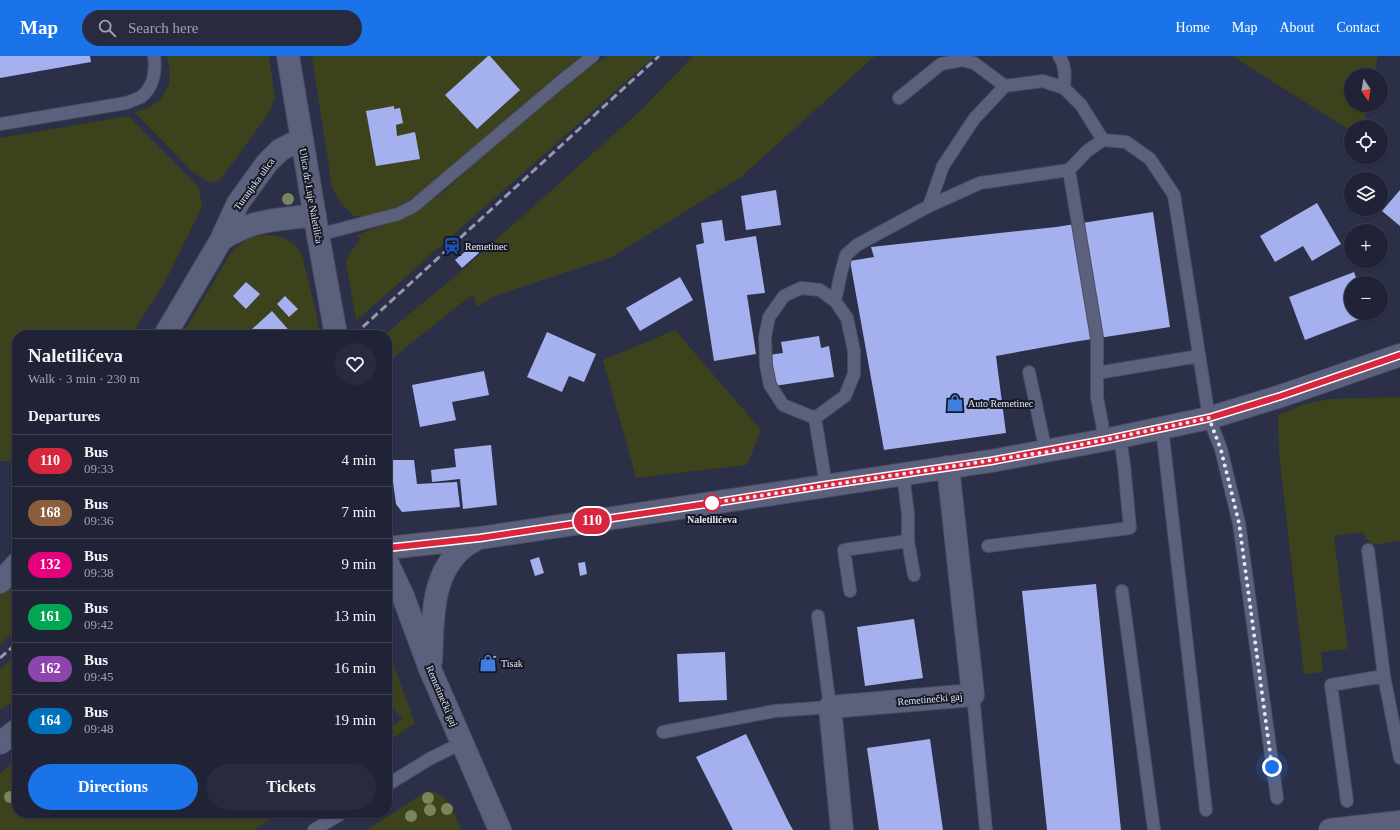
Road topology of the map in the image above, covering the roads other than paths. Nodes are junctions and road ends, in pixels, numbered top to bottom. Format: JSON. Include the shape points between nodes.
{"nodes":[{"id":1,"x":154,"y":56,"type":"edge"},
{"id":2,"x":288,"y":56,"type":"edge"},
{"id":3,"x":593,"y":56,"type":"edge"},
{"id":4,"x":1059,"y":56,"type":"edge"},
{"id":5,"x":1005,"y":86,"type":"junction"},
{"id":6,"x":1064,"y":88,"type":"junction"},
{"id":7,"x":899,"y":98,"type":"dead end"},
{"id":8,"x":0,"y":124,"type":"edge"},
{"id":9,"x":1103,"y":140,"type":"junction"},
{"id":10,"x":302,"y":142,"type":"junction"},
{"id":11,"x":1069,"y":170,"type":"junction"},
{"id":12,"x":929,"y":206,"type":"junction"},
{"id":13,"x":316,"y":225,"type":"junction"},
{"id":14,"x":221,"y":240,"type":"junction"},
{"id":15,"x":835,"y":301,"type":"junction"},
{"id":16,"x":168,"y":330,"type":"edge"},
{"id":17,"x":335,"y":330,"type":"edge"},
{"id":18,"x":1400,"y":355,"type":"edge"},
{"id":19,"x":1199,"y":356,"type":"junction"},
{"id":20,"x":1029,"y":372,"type":"dead end"},
{"id":21,"x":1097,"y":373,"type":"junction"},
{"id":22,"x":815,"y":418,"type":"junction"},
{"id":23,"x":1209,"y":418,"type":"junction"},
{"id":24,"x":1162,"y":428,"type":"junction"},
{"id":25,"x":1113,"y":439,"type":"junction"},
{"id":26,"x":1046,"y":452,"type":"junction"},
{"id":27,"x":948,"y":467,"type":"junction"},
{"id":28,"x":903,"y":474,"type":"junction"},
{"id":29,"x":826,"y":485,"type":"junction"},
{"id":30,"x":480,"y":538,"type":"junction"},
{"id":31,"x":908,"y":541,"type":"junction"},
{"id":32,"x":988,"y":546,"type":"dead end"},
{"id":33,"x":392,"y":547,"type":"edge"},
{"id":34,"x":1368,"y":550,"type":"dead end"},
{"id":35,"x":12,"y":569,"type":"edge"},
{"id":36,"x":392,"y":573,"type":"edge"},
{"id":37,"x":914,"y":575,"type":"dead end"},
{"id":38,"x":0,"y":582,"type":"edge"},
{"id":39,"x":850,"y":591,"type":"dead end"},
{"id":40,"x":1122,"y":591,"type":"dead end"},
{"id":41,"x":818,"y":616,"type":"dead end"},
{"id":42,"x":430,"y":669,"type":"junction"},
{"id":43,"x":1384,"y":676,"type":"junction"},
{"id":44,"x":974,"y":695,"type":"junction"},
{"id":45,"x":830,"y":707,"type":"junction"},
{"id":46,"x":663,"y":732,"type":"dead end"},
{"id":47,"x":12,"y":734,"type":"edge"},
{"id":48,"x":0,"y":743,"type":"edge"},
{"id":49,"x":462,"y":743,"type":"junction"},
{"id":50,"x":1400,"y":758,"type":"edge"},
{"id":51,"x":392,"y":782,"type":"edge"},
{"id":52,"x":1277,"y":798,"type":"dead end"},
{"id":53,"x":1347,"y":801,"type":"dead end"},
{"id":54,"x":1206,"y":810,"type":"dead end"},
{"id":55,"x":334,"y":818,"type":"edge"},
{"id":56,"x":1400,"y":822,"type":"edge"},
{"id":57,"x":314,"y":830,"type":"edge"},
{"id":58,"x":500,"y":830,"type":"edge"},
{"id":59,"x":842,"y":830,"type":"edge"},
{"id":60,"x":986,"y":830,"type":"edge"},
{"id":61,"x":1154,"y":830,"type":"edge"},
{"id":62,"x":1330,"y":830,"type":"edge"}],
"edges":[{"from":1,"to":8,"type":"lane","via":[[156,68],[153,79],[140,97],[126,103]]},
{"from":2,"to":10,"type":"main road","name":"Ulica dr. Luje Naletilića"},
{"from":3,"to":13,"type":"lane","via":[[414,206],[398,214]]},
{"from":4,"to":6,"type":"lane","via":[[1066,72]]},
{"from":5,"to":6,"type":"lane","via":[[1043,81]]},
{"from":5,"to":7,"type":"lane","via":[[974,63],[962,60],[941,64]]},
{"from":5,"to":12,"type":"lane","via":[[974,119],[943,166]]},
{"from":6,"to":9,"type":"lane","via":[[1081,105]]},
{"from":9,"to":11,"type":"lane","via":[[1087,151]]},
{"from":9,"to":19,"type":"lane","via":[[1126,142],[1150,159],[1174,194]]},
{"from":10,"to":13,"type":"main road","name":"Ulica dr. Luje Naletilića"},
{"from":10,"to":14,"type":"main road","name":"Turanjska ulica","via":[[280,150],[267,163],[238,204]]},
{"from":11,"to":12,"type":"lane","via":[[980,183]]},
{"from":11,"to":21,"type":"lane","via":[[1097,338]]},
{"from":12,"to":15,"type":"lane","via":[[857,245],[846,255]]},
{"from":13,"to":14,"type":"main road","name":"Turanjska ulica","via":[[257,223],[232,232]]},
{"from":13,"to":17,"type":"main road","name":"Ulica dr. Luje Naletilića"},
{"from":14,"to":16,"type":"main road","name":"Turanjska ulica"},
{"from":15,"to":22,"type":"lane","via":[[847,318],[854,352],[854,374],[845,396]]},
{"from":15,"to":22,"type":"lane","via":[[820,290],[801,288],[784,296],[770,317],[765,337],[770,386],[783,405]]},
{"from":18,"to":23,"type":"main road"},
{"from":19,"to":21,"type":"lane"},
{"from":19,"to":23,"type":"lane"},
{"from":20,"to":26,"type":"lane"},
{"from":21,"to":25,"type":"lane","via":[[1096,397]]},
{"from":22,"to":29,"type":"lane"},
{"from":23,"to":24,"type":"main road"},
{"from":23,"to":52,"type":"lane","via":[[1221,450],[1239,523]]},
{"from":24,"to":25,"type":"main road"},
{"from":24,"to":54,"type":"lane"},
{"from":25,"to":26,"type":"main road"},
{"from":25,"to":32,"type":"lane","via":[[1124,465],[1130,528]]},
{"from":26,"to":27,"type":"main road"},
{"from":27,"to":28,"type":"main road"},
{"from":27,"to":44,"type":"main road","name":"Remetinečki gaj"},
{"from":28,"to":29,"type":"main road"},
{"from":28,"to":31,"type":"lane","via":[[908,514]]},
{"from":29,"to":30,"type":"main road"},
{"from":30,"to":33,"type":"main road"},
{"from":30,"to":42,"type":"main road","via":[[465,546],[441,578],[433,614]]},
{"from":31,"to":37,"type":"lane"},
{"from":31,"to":39,"type":"lane","via":[[844,550]]},
{"from":34,"to":43,"type":"lane"},
{"from":35,"to":38,"type":"main road"},
{"from":36,"to":42,"type":"main road","name":"Remetinečki gaj"},
{"from":40,"to":61,"type":"lane"},
{"from":41,"to":45,"type":"lane"},
{"from":42,"to":49,"type":"main road","name":"Remetinečki gaj"},
{"from":43,"to":50,"type":"lane"},
{"from":43,"to":53,"type":"lane","via":[[1331,685]]},
{"from":44,"to":45,"type":"main road","name":"Remetinečki gaj"},
{"from":44,"to":60,"type":"lane"},
{"from":45,"to":46,"type":"lane","via":[[775,711]]},
{"from":45,"to":59,"type":"main road"},
{"from":47,"to":48,"type":"main road"},
{"from":49,"to":51,"type":"lane"},
{"from":49,"to":58,"type":"main road","name":"Remetinečki gaj"},
{"from":55,"to":57,"type":"lane"},
{"from":56,"to":62,"type":"main road"}]}
